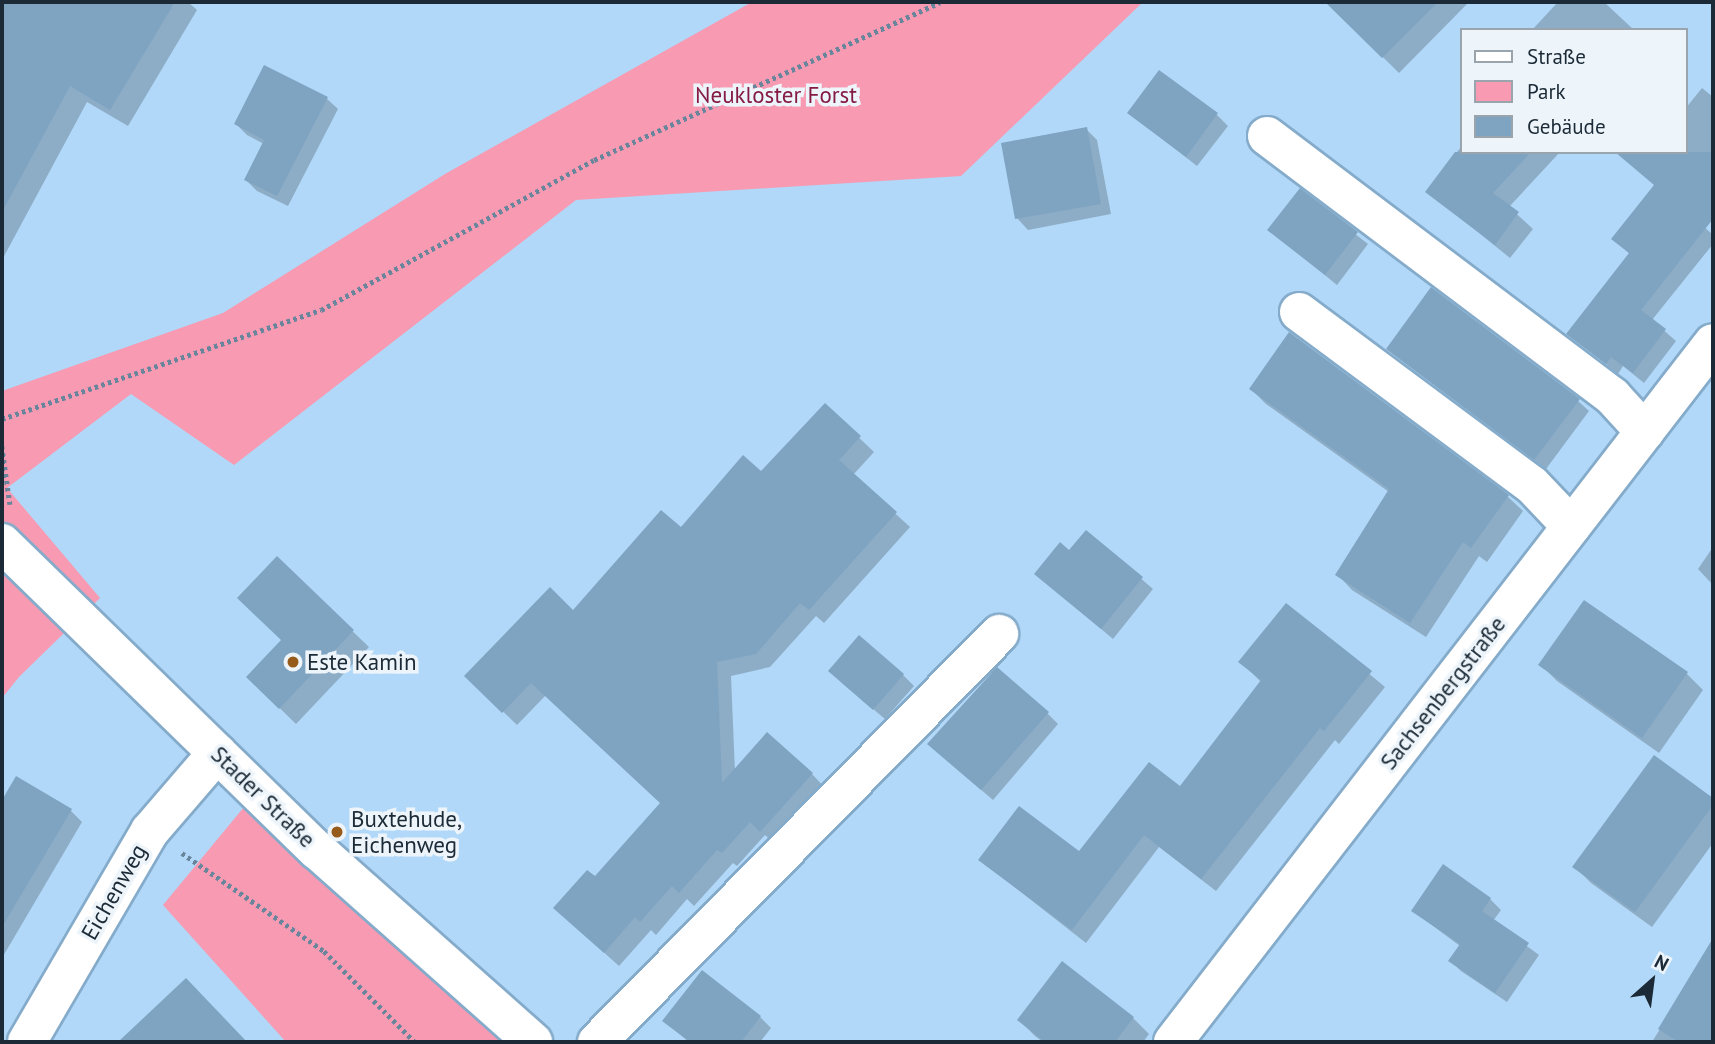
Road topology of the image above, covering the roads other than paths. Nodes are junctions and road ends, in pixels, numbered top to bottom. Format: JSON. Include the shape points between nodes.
{"nodes":[{"id":1,"x":1267,"y":136,"type":"dead end"},
{"id":2,"x":1299,"y":312,"type":"dead end"},
{"id":3,"x":1713,"y":344,"type":"edge"},
{"id":4,"x":1645,"y":432,"type":"junction"},
{"id":5,"x":1572,"y":526,"type":"junction"},
{"id":6,"x":2,"y":543,"type":"edge"},
{"id":7,"x":999,"y":634,"type":"dead end"},
{"id":8,"x":217,"y":753,"type":"junction"},
{"id":9,"x":27,"y":1042,"type":"edge"},
{"id":10,"x":533,"y":1042,"type":"edge"},
{"id":11,"x":597,"y":1042,"type":"edge"},
{"id":12,"x":1172,"y":1042,"type":"edge"}],
"edges":[{"from":1,"to":4,"type":"street","via":[[1613,397]]},
{"from":2,"to":5,"type":"street","via":[[1532,485]]},
{"from":3,"to":4,"type":"street","name":"Sachsenbergstraße"},
{"from":4,"to":5,"type":"street","name":"Sachsenbergstraße"},
{"from":5,"to":12,"type":"street","name":"Sachsenbergstraße"},
{"from":6,"to":8,"type":"street","name":"Stader Straße"},
{"from":7,"to":11,"type":"street"},
{"from":8,"to":9,"type":"street","name":"Eichenweg","via":[[150,831]]},
{"from":8,"to":10,"type":"street","name":"Stader Straße","via":[[317,850]]}]}
